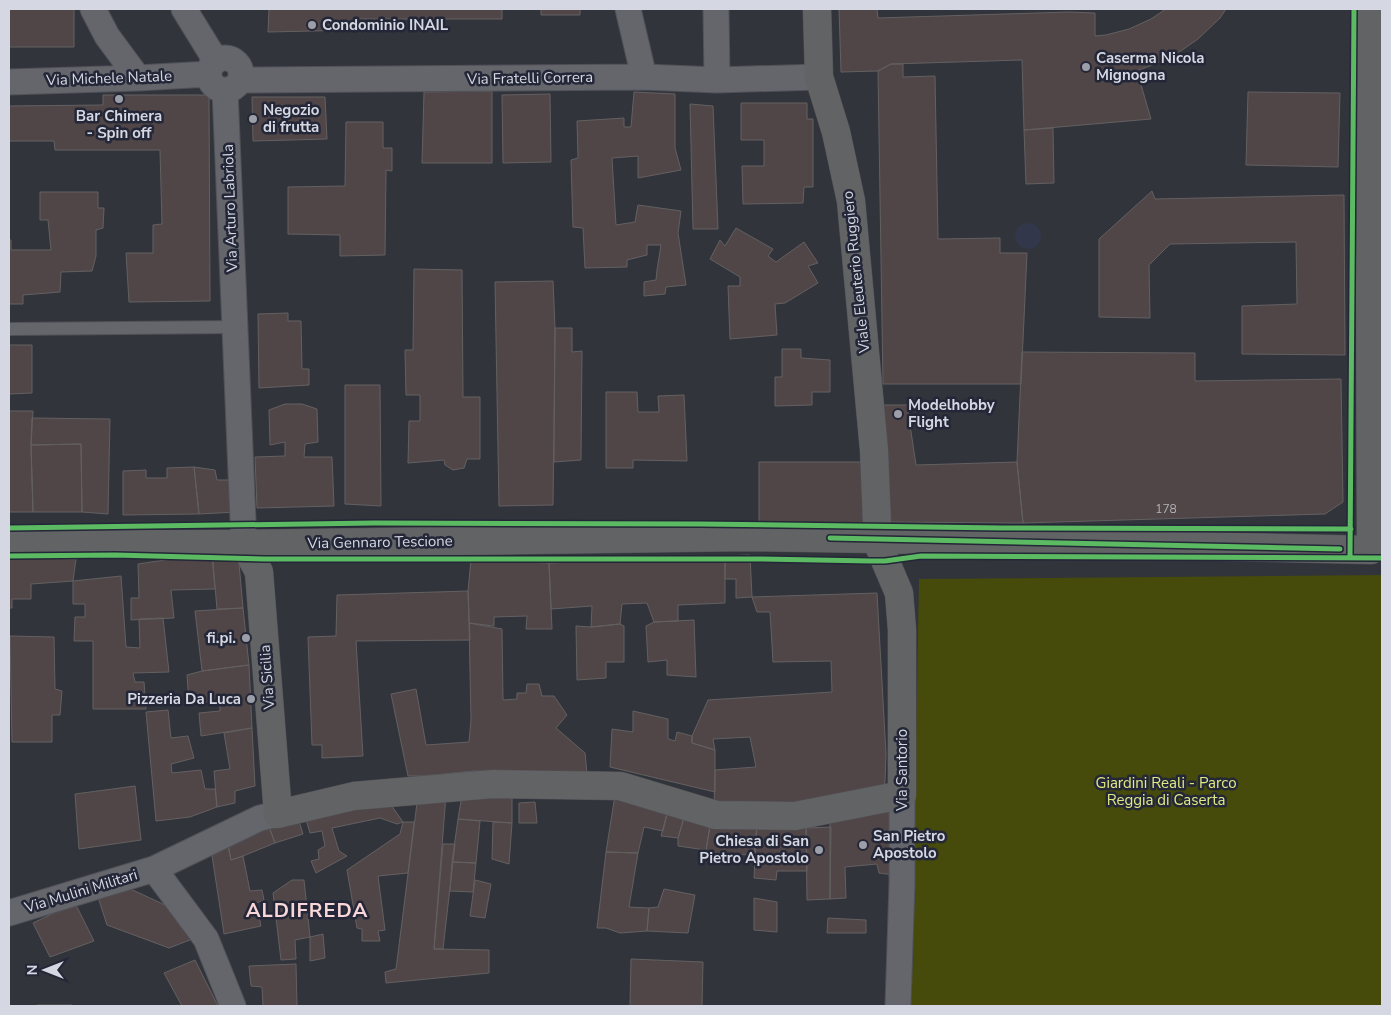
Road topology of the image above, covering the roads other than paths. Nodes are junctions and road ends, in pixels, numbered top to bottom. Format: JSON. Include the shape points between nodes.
{"nodes":[{"id":1,"x":93,"y":9,"type":"edge"},
{"id":2,"x":184,"y":9,"type":"edge"},
{"id":3,"x":628,"y":9,"type":"edge"},
{"id":4,"x":716,"y":9,"type":"edge"},
{"id":5,"x":817,"y":9,"type":"edge"},
{"id":6,"x":1368,"y":9,"type":"edge"},
{"id":7,"x":223,"y":76,"type":"junction"},
{"id":8,"x":644,"y":77,"type":"junction"},
{"id":9,"x":819,"y":77,"type":"junction"},
{"id":10,"x":138,"y":78,"type":"junction"},
{"id":11,"x":717,"y":80,"type":"junction"},
{"id":12,"x":9,"y":82,"type":"edge"},
{"id":13,"x":235,"y":327,"type":"junction"},
{"id":14,"x":9,"y":329,"type":"edge"},
{"id":15,"x":876,"y":539,"type":"junction"},
{"id":16,"x":9,"y":544,"type":"edge"},
{"id":17,"x":244,"y":544,"type":"junction"},
{"id":18,"x":1377,"y":550,"type":"edge"},
{"id":19,"x":902,"y":795,"type":"junction"},
{"id":20,"x":278,"y":814,"type":"junction"},
{"id":21,"x":154,"y":870,"type":"junction"},
{"id":22,"x":9,"y":913,"type":"edge"},
{"id":23,"x":233,"y":1006,"type":"edge"},
{"id":24,"x":898,"y":1006,"type":"edge"}],
"edges":[{"from":1,"to":10,"type":"street","via":[[107,36]]},
{"from":2,"to":7,"type":"street"},
{"from":3,"to":8,"type":"street"},
{"from":4,"to":11,"type":"street"},
{"from":5,"to":9,"type":"street","name":"Viale Eleuterio Ruggiero"},
{"from":6,"to":18,"type":"street"},
{"from":7,"to":8,"type":"street","name":"Via Fratelli Correra"},
{"from":7,"to":10,"type":"street","name":"Via Michele Natale"},
{"from":7,"to":13,"type":"street","name":"Via Arturo Labriola"},
{"from":8,"to":11,"type":"street","name":"Via Fratelli Correra"},
{"from":9,"to":11,"type":"street","name":"Via Fratelli Correra"},
{"from":9,"to":15,"type":"street","name":"Viale Eleuterio Ruggiero","via":[[836,132],[851,201],[874,450]]},
{"from":10,"to":12,"type":"street","name":"Via Michele Natale"},
{"from":13,"to":14,"type":"lane"},
{"from":13,"to":17,"type":"street","name":"Via Arturo Labriola"},
{"from":15,"to":17,"type":"street","name":"Via Gennaro Tescione","via":[[750,537]]},
{"from":15,"to":18,"type":"street","name":"Via Gennaro Tescione"},
{"from":15,"to":19,"type":"street","name":"Via Santorio","via":[[899,593]]},
{"from":16,"to":17,"type":"street","name":"Via Gennaro Tescione"},
{"from":17,"to":20,"type":"street","name":"Via Sicilia","via":[[259,572]]},
{"from":19,"to":20,"type":"street","via":[[794,816],[716,815],[620,786],[493,784],[354,796]]},
{"from":19,"to":24,"type":"street","name":"Via Santorio"},
{"from":20,"to":21,"type":"street","name":"Via Mulini Militari","via":[[260,818]]},
{"from":21,"to":22,"type":"street","name":"Via Mulini Militari"},
{"from":21,"to":23,"type":"street","via":[[206,939]]}]}
